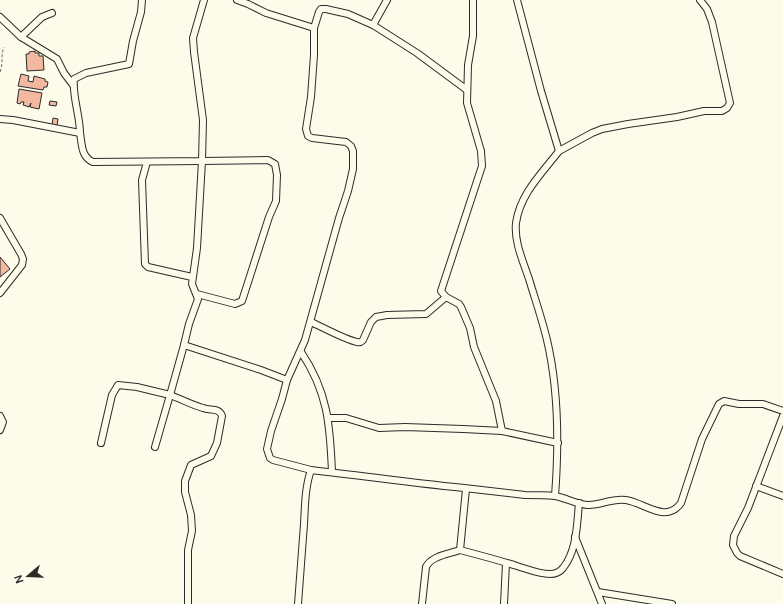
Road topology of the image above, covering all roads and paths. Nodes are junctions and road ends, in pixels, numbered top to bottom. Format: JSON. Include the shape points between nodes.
{"nodes":[{"id":1,"x":142,"y":0,"type":"edge"},
{"id":2,"x":204,"y":0,"type":"edge"},
{"id":3,"x":237,"y":0,"type":"edge"},
{"id":4,"x":387,"y":0,"type":"edge"},
{"id":5,"x":474,"y":0,"type":"edge"},
{"id":6,"x":516,"y":0,"type":"edge"},
{"id":7,"x":700,"y":0,"type":"edge"},
{"id":8,"x":52,"y":13,"type":"dead end"},
{"id":9,"x":0,"y":17,"type":"edge"},
{"id":10,"x":373,"y":25,"type":"junction"},
{"id":11,"x":314,"y":28,"type":"junction"},
{"id":12,"x":21,"y":37,"type":"junction"},
{"id":13,"x":4,"y":47,"type":"dead end"},
{"id":14,"x":0,"y":72,"type":"edge"},
{"id":15,"x":73,"y":86,"type":"junction"},
{"id":16,"x":467,"y":90,"type":"junction"},
{"id":17,"x":0,"y":119,"type":"edge"},
{"id":18,"x":80,"y":133,"type":"junction"},
{"id":19,"x":559,"y":151,"type":"junction"},
{"id":20,"x":202,"y":161,"type":"junction"},
{"id":21,"x":147,"y":162,"type":"junction"},
{"id":22,"x":0,"y":218,"type":"edge"},
{"id":23,"x":192,"y":277,"type":"junction"},
{"id":24,"x":0,"y":293,"type":"edge"},
{"id":25,"x":197,"y":294,"type":"junction"},
{"id":26,"x":446,"y":297,"type":"junction"},
{"id":27,"x":311,"y":322,"type":"junction"},
{"id":28,"x":184,"y":345,"type":"junction"},
{"id":29,"x":301,"y":352,"type":"junction"},
{"id":30,"x":287,"y":380,"type":"junction"},
{"id":31,"x":170,"y":395,"type":"junction"},
{"id":32,"x":783,"y":411,"type":"edge"},
{"id":33,"x":0,"y":416,"type":"edge"},
{"id":34,"x":783,"y":416,"type":"edge"},
{"id":35,"x":328,"y":418,"type":"junction"},
{"id":36,"x":0,"y":430,"type":"edge"},
{"id":37,"x":502,"y":432,"type":"junction"},
{"id":38,"x":101,"y":443,"type":"dead end"},
{"id":39,"x":558,"y":444,"type":"junction"},
{"id":40,"x":155,"y":447,"type":"dead end"},
{"id":41,"x":311,"y":470,"type":"junction"},
{"id":42,"x":332,"y":472,"type":"junction"},
{"id":43,"x":756,"y":486,"type":"junction"},
{"id":44,"x":466,"y":489,"type":"junction"},
{"id":45,"x":555,"y":496,"type":"junction"},
{"id":46,"x":783,"y":496,"type":"edge"},
{"id":47,"x":579,"y":503,"type":"junction"},
{"id":48,"x":575,"y":537,"type":"junction"},
{"id":49,"x":460,"y":550,"type":"junction"},
{"id":50,"x":506,"y":563,"type":"junction"},
{"id":51,"x":783,"y":574,"type":"edge"},
{"id":52,"x":598,"y":592,"type":"junction"},
{"id":53,"x":188,"y":604,"type":"edge"},
{"id":54,"x":298,"y":604,"type":"edge"},
{"id":55,"x":422,"y":604,"type":"edge"},
{"id":56,"x":504,"y":604,"type":"edge"},
{"id":57,"x":602,"y":604,"type":"edge"},
{"id":58,"x":672,"y":604,"type":"edge"}],
"edges":[{"from":1,"to":15,"type":"street","via":[[129,64],[86,72],[74,79]]},
{"from":2,"to":20,"type":"street","via":[[194,38],[203,120]]},
{"from":3,"to":11,"type":"street","via":[[266,13]]},
{"from":4,"to":10,"type":"street"},
{"from":5,"to":16,"type":"street"},
{"from":6,"to":19,"type":"street"},
{"from":7,"to":19,"type":"street","via":[[712,22],[730,103],[727,108],[722,111],[602,129]]},
{"from":8,"to":12,"type":"street","via":[[42,17]]},
{"from":9,"to":12,"type":"street"},
{"from":10,"to":11,"type":"street","via":[[348,14],[321,9]]},
{"from":10,"to":16,"type":"street"},
{"from":11,"to":27,"type":"street","via":[[313,72],[306,133],[312,138],[346,142],[353,151],[353,170]]},
{"from":12,"to":15,"type":"street","via":[[57,59]]},
{"from":13,"to":14,"type":"path"},
{"from":15,"to":18,"type":"street"},
{"from":16,"to":26,"type":"street","via":[[470,115],[483,160],[443,281],[441,291]]},
{"from":17,"to":18,"type":"street"},
{"from":18,"to":21,"type":"street","via":[[88,160]]},
{"from":19,"to":39,"type":"street","via":[[529,189],[516,223],[519,249],[547,340],[555,385]]},
{"from":20,"to":21,"type":"street"},
{"from":20,"to":23,"type":"street","via":[[197,248]]},
{"from":20,"to":25,"type":"street","via":[[268,160],[275,164],[277,189],[276,201],[242,301],[235,304]]},
{"from":21,"to":23,"type":"street","via":[[142,180],[145,264],[148,267]]},
{"from":22,"to":24,"type":"street","via":[[23,259],[22,265]]},
{"from":23,"to":25,"type":"street","via":[[192,286]]},
{"from":25,"to":28,"type":"street","via":[[198,299],[188,324]]},
{"from":26,"to":27,"type":"street","via":[[426,314],[387,315],[373,319],[360,342]]},
{"from":26,"to":37,"type":"street","via":[[459,304],[470,328],[474,347],[496,401]]},
{"from":27,"to":29,"type":"street"},
{"from":28,"to":30,"type":"street"},
{"from":28,"to":31,"type":"street"},
{"from":29,"to":30,"type":"street"},
{"from":29,"to":35,"type":"street","via":[[320,387]]},
{"from":30,"to":41,"type":"street","via":[[267,450],[273,460]]},
{"from":31,"to":38,"type":"street","via":[[118,385],[112,395]]},
{"from":31,"to":40,"type":"street"},
{"from":31,"to":53,"type":"street","via":[[204,409],[219,411],[222,416],[217,443],[211,456],[191,465],[184,481],[192,531],[188,550]]},
{"from":32,"to":47,"type":"street","via":[[763,404],[724,401],[719,404],[702,439],[681,503],[672,512],[658,511],[619,500],[592,505]]},
{"from":33,"to":36,"type":"street","via":[[3,422]]},
{"from":34,"to":43,"type":"street"},
{"from":35,"to":37,"type":"street","via":[[346,418],[379,428]]},
{"from":35,"to":42,"type":"street"},
{"from":37,"to":39,"type":"street"},
{"from":39,"to":45,"type":"street"},
{"from":41,"to":42,"type":"street"},
{"from":41,"to":54,"type":"street","via":[[305,499]]},
{"from":42,"to":44,"type":"street"},
{"from":43,"to":46,"type":"street"},
{"from":43,"to":51,"type":"street","via":[[734,536],[734,545],[740,556]]},
{"from":44,"to":45,"type":"street"},
{"from":44,"to":49,"type":"street"},
{"from":45,"to":47,"type":"street"},
{"from":47,"to":48,"type":"street"},
{"from":48,"to":50,"type":"street","via":[[564,567],[556,574]]},
{"from":48,"to":52,"type":"street"},
{"from":49,"to":50,"type":"street"},
{"from":49,"to":55,"type":"street","via":[[428,563]]},
{"from":50,"to":56,"type":"street"},
{"from":52,"to":57,"type":"street"},
{"from":52,"to":58,"type":"street"}]}
